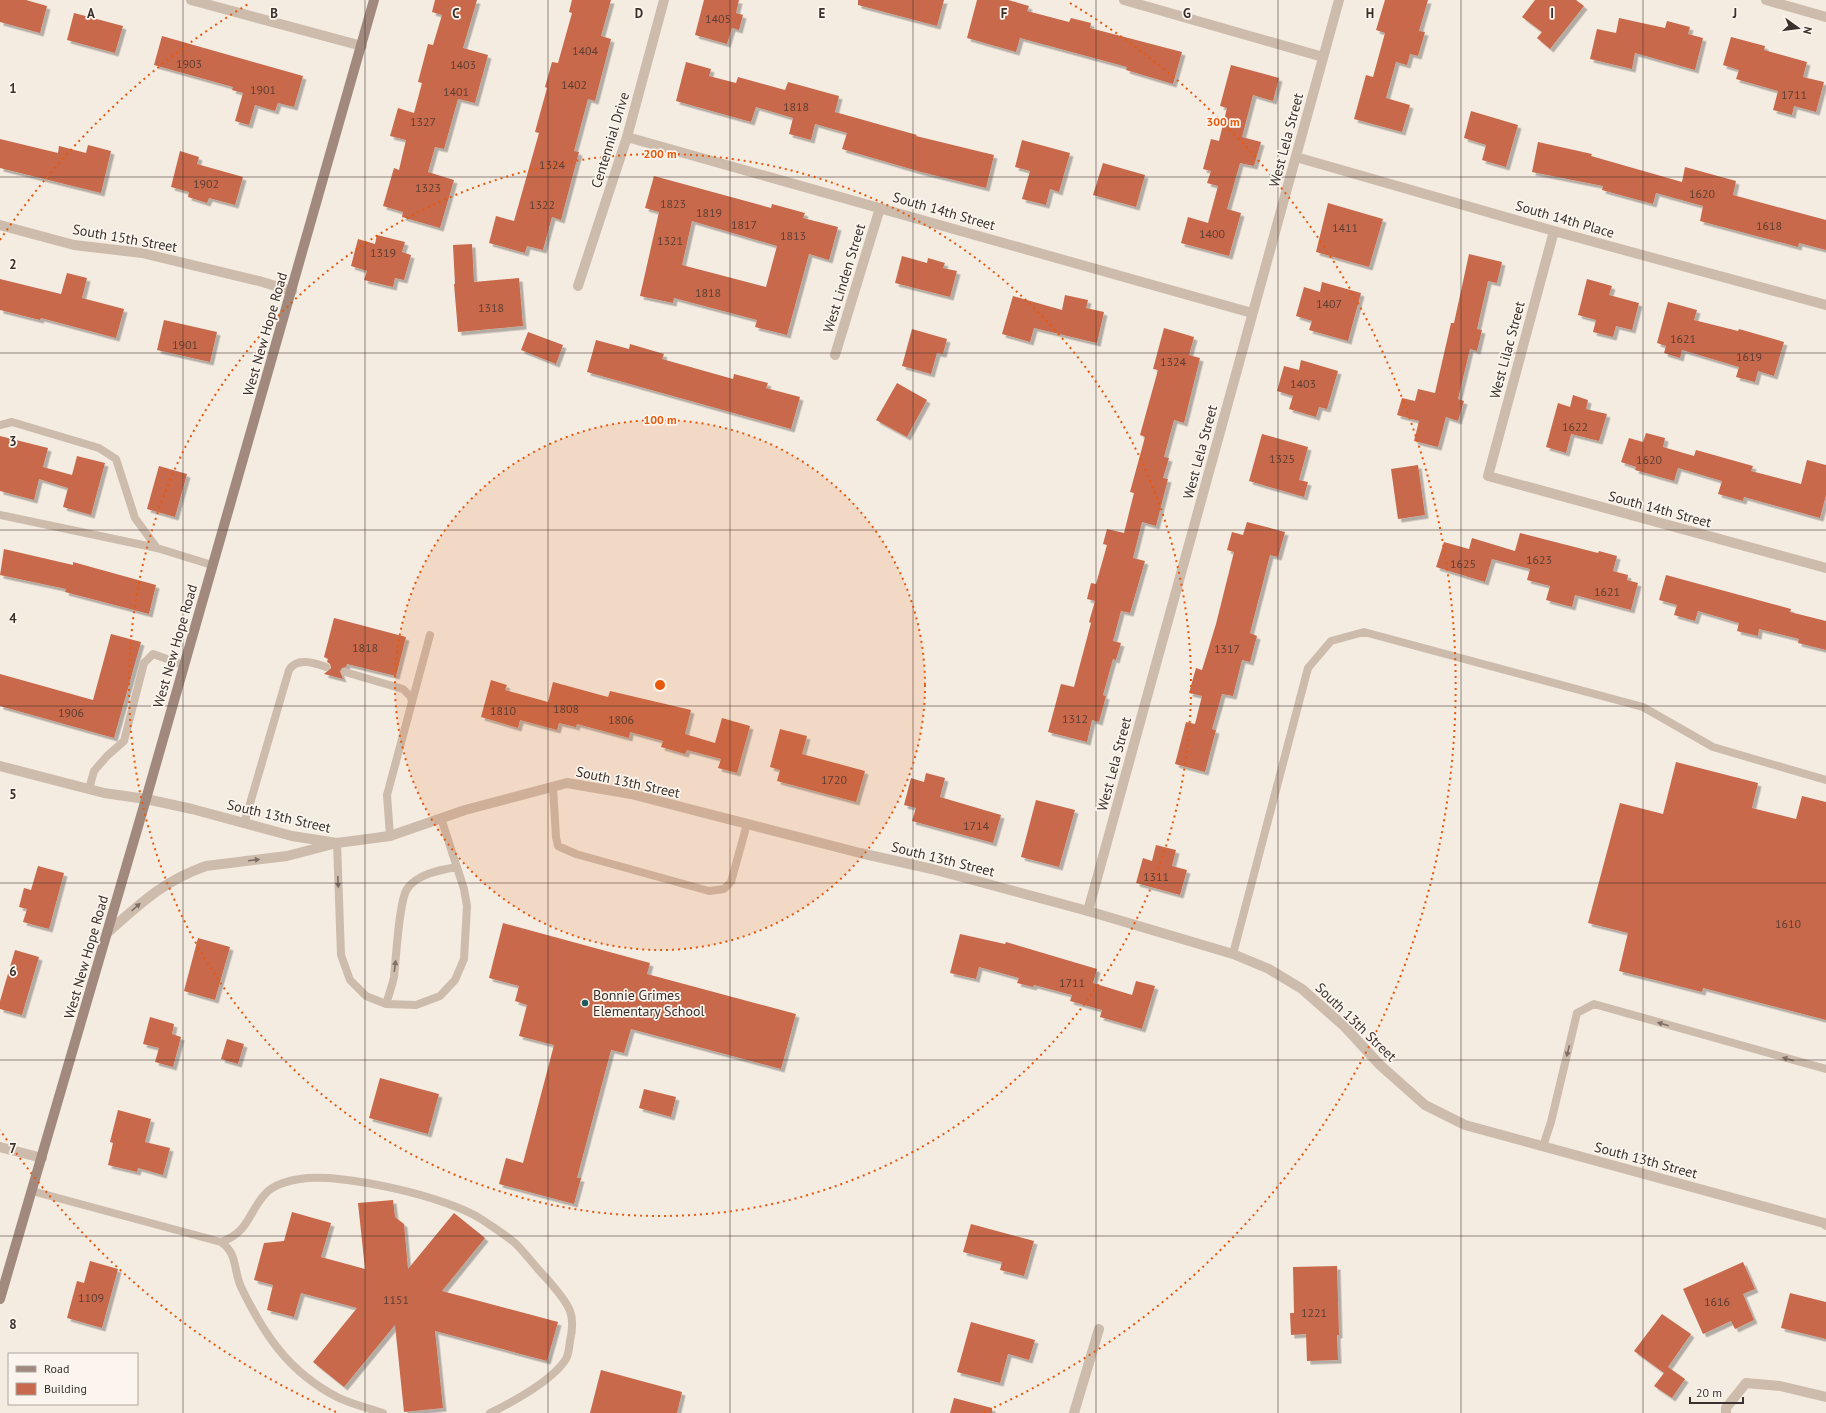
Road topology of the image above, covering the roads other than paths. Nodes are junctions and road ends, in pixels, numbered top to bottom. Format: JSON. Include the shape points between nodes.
{"nodes":[{"id":1,"x":191,"y":0,"type":"edge"},
{"id":2,"x":374,"y":0,"type":"edge"},
{"id":3,"x":664,"y":0,"type":"edge"},
{"id":4,"x":1124,"y":0,"type":"edge"},
{"id":5,"x":1339,"y":0,"type":"edge"},
{"id":6,"x":1766,"y":0,"type":"edge"},
{"id":7,"x":1826,"y":17,"type":"edge"},
{"id":8,"x":362,"y":46,"type":"junction"},
{"id":9,"x":1323,"y":57,"type":"junction"},
{"id":10,"x":627,"y":137,"type":"junction"},
{"id":11,"x":1296,"y":157,"type":"junction"},
{"id":12,"x":880,"y":208,"type":"junction"},
{"id":13,"x":0,"y":225,"type":"edge"},
{"id":14,"x":1554,"y":231,"type":"junction"},
{"id":15,"x":578,"y":286,"type":"dead end"},
{"id":16,"x":292,"y":291,"type":"junction"},
{"id":17,"x":1826,"y":306,"type":"edge"},
{"id":18,"x":1252,"y":313,"type":"junction"},
{"id":19,"x":835,"y":355,"type":"dead end"},
{"id":20,"x":0,"y":425,"type":"edge"},
{"id":21,"x":1488,"y":476,"type":"joint"},
{"id":22,"x":0,"y":514,"type":"edge"},
{"id":23,"x":158,"y":548,"type":"junction"},
{"id":24,"x":212,"y":565,"type":"junction"},
{"id":25,"x":1826,"y":568,"type":"edge"},
{"id":26,"x":430,"y":635,"type":"dead end"},
{"id":27,"x":184,"y":665,"type":"junction"},
{"id":28,"x":326,"y":667,"type":"dead end"},
{"id":29,"x":345,"y":672,"type":"dead end"},
{"id":30,"x":412,"y":702,"type":"junction"},
{"id":31,"x":0,"y":766,"type":"edge"},
{"id":32,"x":1826,"y":780,"type":"edge"},
{"id":33,"x":553,"y":787,"type":"junction"},
{"id":34,"x":89,"y":789,"type":"junction"},
{"id":35,"x":146,"y":799,"type":"junction"},
{"id":36,"x":441,"y":818,"type":"junction"},
{"id":37,"x":244,"y":824,"type":"junction"},
{"id":38,"x":747,"y":824,"type":"junction"},
{"id":39,"x":390,"y":836,"type":"junction"},
{"id":40,"x":337,"y":843,"type":"junction"},
{"id":41,"x":457,"y":868,"type":"junction"},
{"id":42,"x":1088,"y":911,"type":"junction"},
{"id":43,"x":107,"y":933,"type":"junction"},
{"id":44,"x":1233,"y":954,"type":"junction"},
{"id":45,"x":386,"y":1004,"type":"junction"},
{"id":46,"x":1826,"y":1070,"type":"edge"},
{"id":47,"x":1543,"y":1146,"type":"junction"},
{"id":48,"x":0,"y":1147,"type":"edge"},
{"id":49,"x":42,"y":1158,"type":"junction"},
{"id":50,"x":32,"y":1191,"type":"junction"},
{"id":51,"x":1825,"y":1222,"type":"edge"},
{"id":52,"x":221,"y":1242,"type":"junction"},
{"id":53,"x":0,"y":1298,"type":"edge"},
{"id":54,"x":1099,"y":1329,"type":"dead end"},
{"id":55,"x":1826,"y":1397,"type":"edge"},
{"id":56,"x":383,"y":1413,"type":"edge"},
{"id":57,"x":490,"y":1413,"type":"edge"},
{"id":58,"x":1074,"y":1413,"type":"edge"},
{"id":59,"x":1726,"y":1413,"type":"edge"}],
"edges":[{"from":1,"to":8,"type":"street"},
{"from":2,"to":8,"type":"main road","name":"West New Hope Road"},
{"from":3,"to":10,"type":"street","name":"Centennial Drive"},
{"from":4,"to":9,"type":"street"},
{"from":5,"to":9,"type":"street","name":"West Lela Street"},
{"from":6,"to":7,"type":"street"},
{"from":8,"to":16,"type":"main road","name":"West New Hope Road"},
{"from":9,"to":11,"type":"street","name":"West Lela Street"},
{"from":10,"to":12,"type":"street","name":"South 14th Street"},
{"from":10,"to":15,"type":"street","name":"Centennial Drive"},
{"from":11,"to":14,"type":"street","name":"South 14th Place"},
{"from":11,"to":18,"type":"street","name":"West Lela Street"},
{"from":12,"to":18,"type":"street","name":"South 14th Street"},
{"from":12,"to":19,"type":"street","name":"West Linden Street"},
{"from":13,"to":16,"type":"street","name":"South 15th Street","via":[[74,245],[142,252]]},
{"from":14,"to":17,"type":"street","name":"South 14th Place"},
{"from":14,"to":21,"type":"street","name":"West Lilac Street"},
{"from":16,"to":24,"type":"main road","name":"West New Hope Road"},
{"from":18,"to":42,"type":"street","name":"West Lela Street"},
{"from":20,"to":23,"type":"lane","via":[[12,422],[99,448],[116,459],[134,518]]},
{"from":21,"to":25,"type":"street","name":"South 14th Street"},
{"from":22,"to":23,"type":"lane"},
{"from":23,"to":24,"type":"lane"},
{"from":24,"to":27,"type":"main road","name":"West New Hope Road"},
{"from":26,"to":30,"type":"lane"},
{"from":27,"to":34,"type":"lane","via":[[153,654],[144,663],[124,741],[94,771]]},
{"from":27,"to":35,"type":"main road","name":"West New Hope Road"},
{"from":28,"to":37,"type":"lane","via":[[300,662],[292,666]]},
{"from":29,"to":30,"type":"lane","via":[[403,688]]},
{"from":30,"to":39,"type":"lane","via":[[387,795]]},
{"from":31,"to":34,"type":"street","name":"South 13th Street"},
{"from":32,"to":44,"type":"lane","via":[[1713,747],[1643,707],[1364,632],[1330,641],[1308,668]]},
{"from":33,"to":36,"type":"street","name":"South 13th Street"},
{"from":33,"to":38,"type":"street","name":"South 13th Street","via":[[567,783],[631,794]]},
{"from":33,"to":38,"type":"lane","via":[[558,846],[576,854],[709,891],[724,889],[731,882]]},
{"from":34,"to":35,"type":"street","name":"South 13th Street"},
{"from":35,"to":37,"type":"street","name":"South 13th Street"},
{"from":35,"to":43,"type":"main road","name":"West New Hope Road"},
{"from":36,"to":39,"type":"street","name":"South 13th Street"},
{"from":36,"to":41,"type":"lane"},
{"from":37,"to":40,"type":"street","name":"South 13th Street","via":[[292,836]]},
{"from":38,"to":42,"type":"street","name":"South 13th Street","via":[[932,869]]},
{"from":39,"to":40,"type":"street","name":"South 13th Street"},
{"from":43,"to":40,"type":"street","one_way":true,"via":[[152,893],[193,870],[206,866],[287,856]]},
{"from":40,"to":45,"type":"lane","one_way":true,"via":[[341,955],[350,980],[366,996]]},
{"from":45,"to":41,"type":"lane","one_way":true,"via":[[393,979],[402,906],[407,889],[419,879],[437,870]]},
{"from":41,"to":45,"type":"lane","via":[[467,906],[464,959],[455,980],[440,996],[416,1004]]},
{"from":42,"to":44,"type":"street","name":"South 13th Street"},
{"from":43,"to":49,"type":"main road","name":"West New Hope Road"},
{"from":44,"to":47,"type":"street","name":"South 13th Street","via":[[1269,969],[1302,989],[1425,1105],[1465,1125]]},
{"from":46,"to":47,"type":"lane","one_way":true,"via":[[1594,1004],[1578,1013]]},
{"from":47,"to":51,"type":"street","name":"South 13th Street"},
{"from":48,"to":49,"type":"street"},
{"from":49,"to":50,"type":"main road","name":"West New Hope Road"},
{"from":50,"to":52,"type":"lane"},
{"from":50,"to":53,"type":"main road","name":"West New Hope Road"},
{"from":52,"to":56,"type":"lane","via":[[234,1254],[241,1286],[278,1351],[303,1376],[338,1397]]},
{"from":52,"to":57,"type":"lane","via":[[239,1233],[267,1192],[300,1178],[376,1184],[456,1206],[480,1218],[516,1244],[563,1298],[571,1311],[574,1326],[567,1358],[557,1371],[513,1402]]},
{"from":54,"to":58,"type":"street"},
{"from":55,"to":59,"type":"street","via":[[1780,1386],[1746,1383],[1726,1408]]}]}
